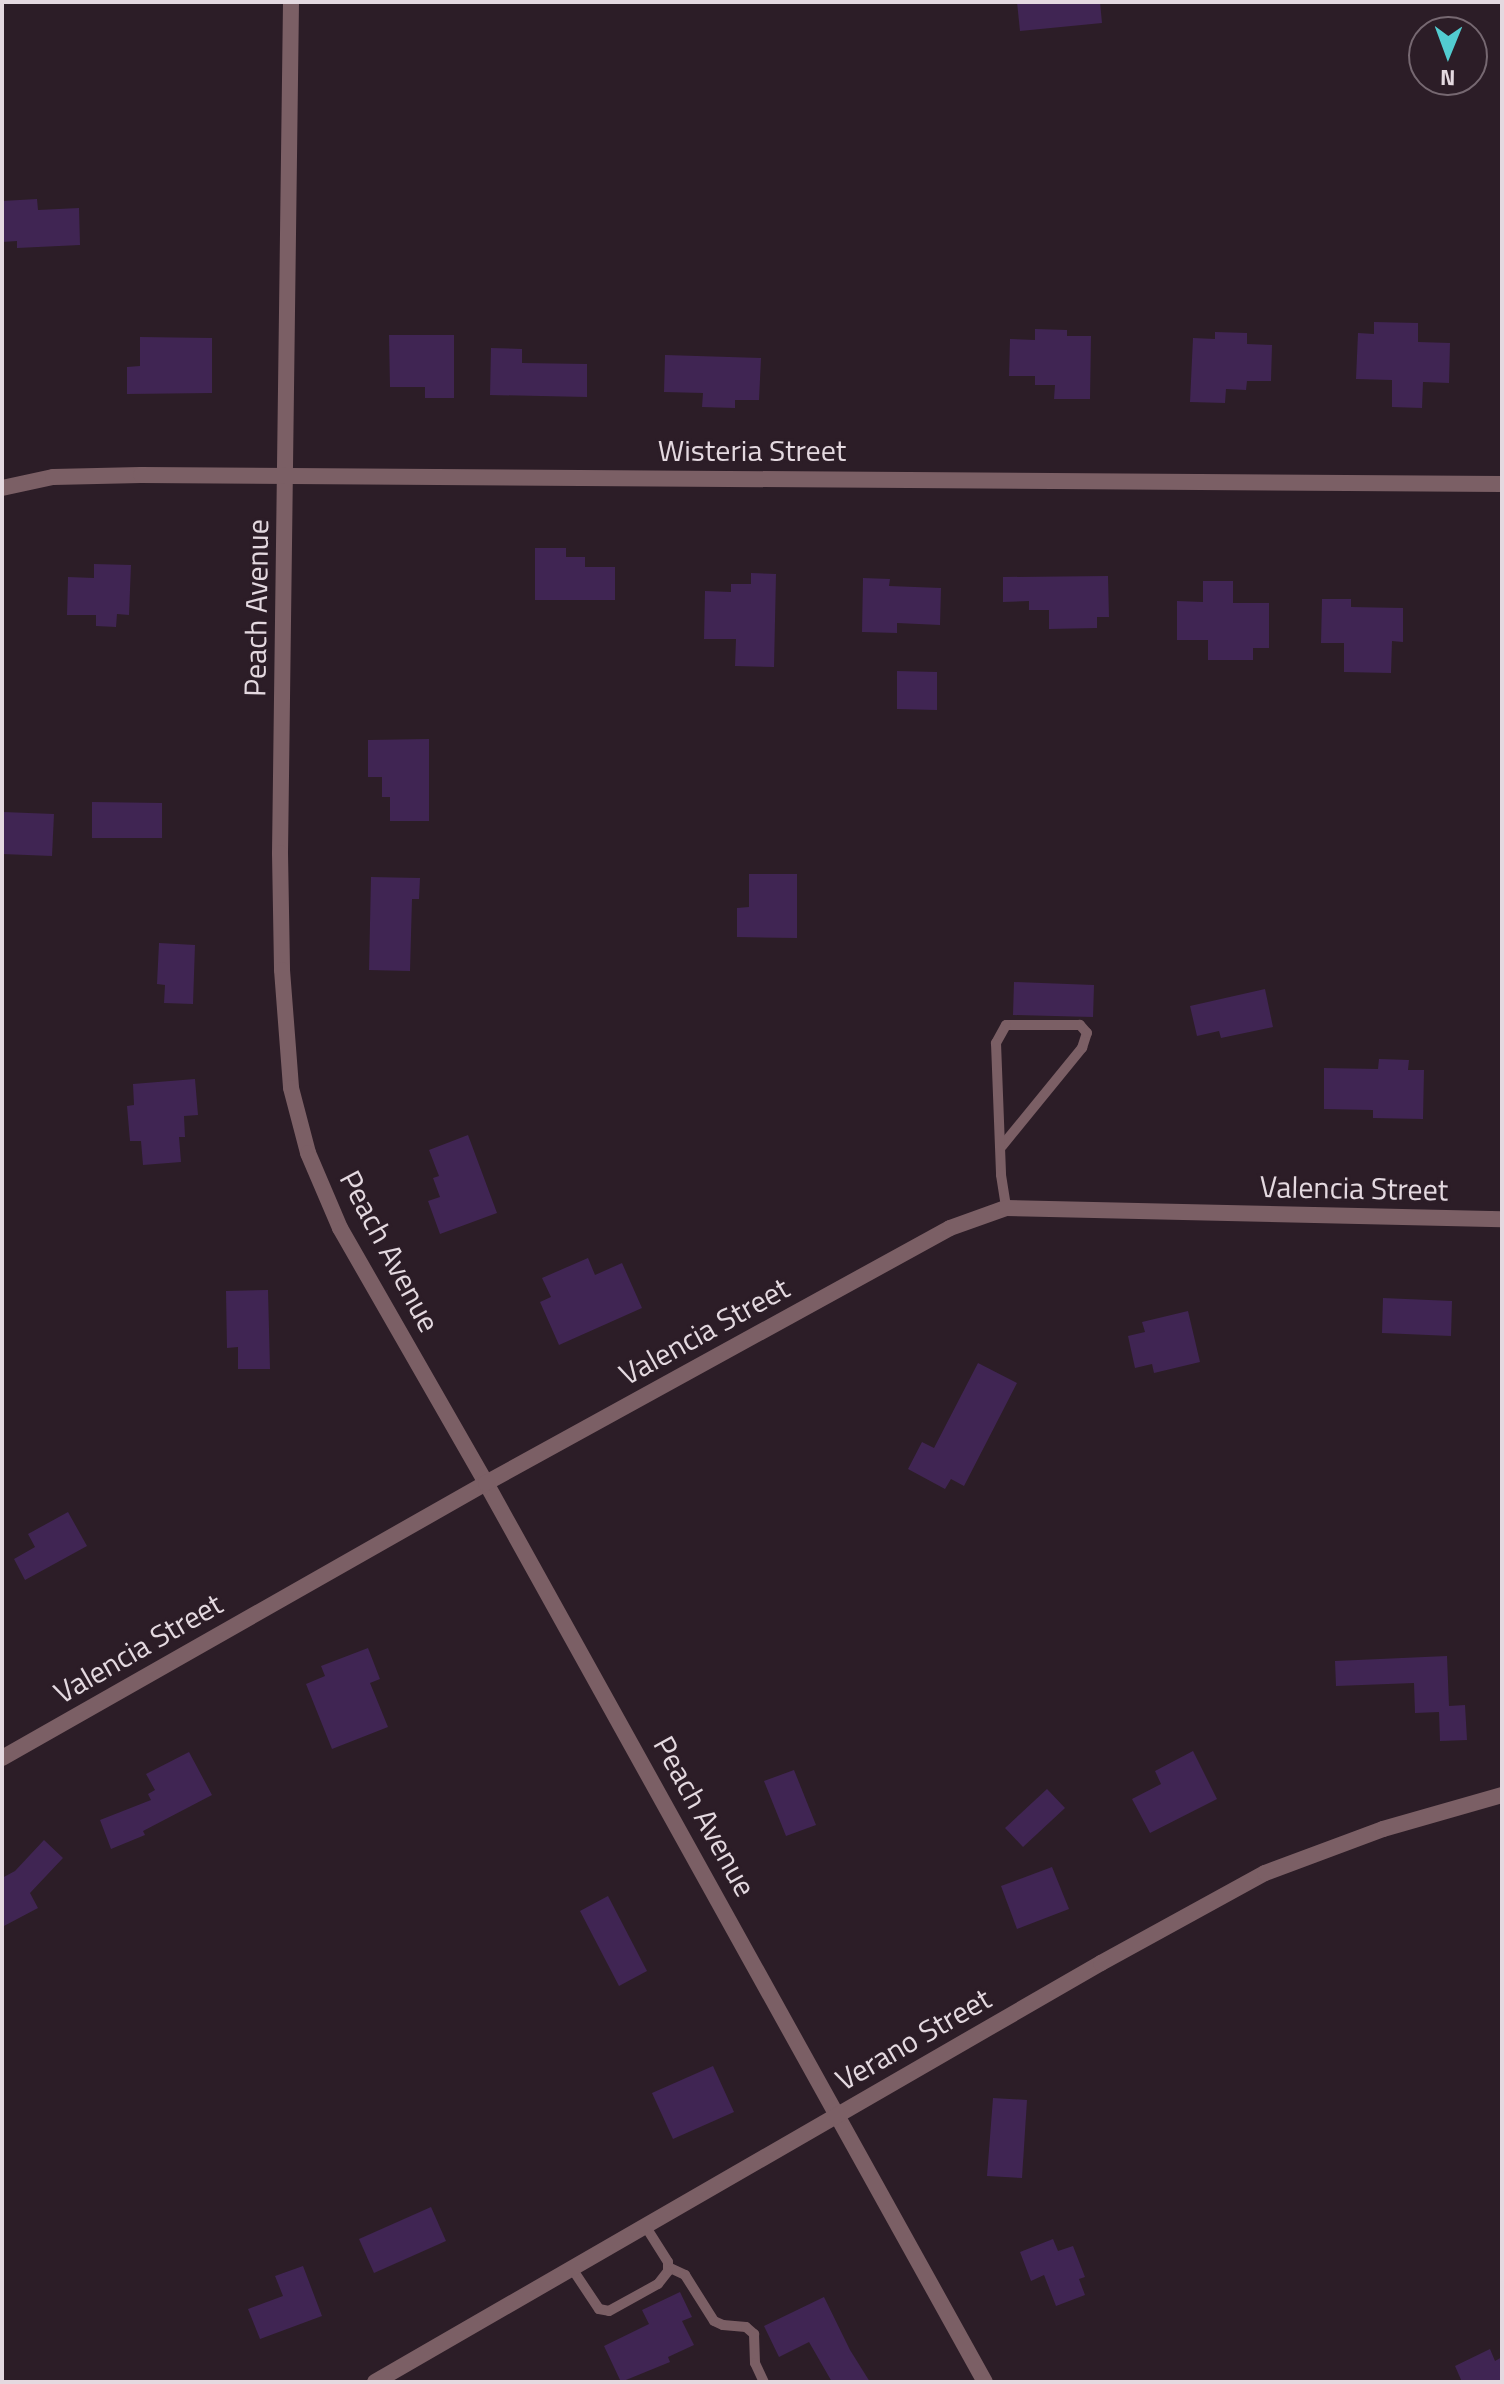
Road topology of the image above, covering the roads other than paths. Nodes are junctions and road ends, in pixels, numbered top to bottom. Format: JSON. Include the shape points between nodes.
{"nodes":[{"id":1,"x":291,"y":2,"type":"edge"},
{"id":2,"x":286,"y":475,"type":"junction"},
{"id":3,"x":1502,"y":484,"type":"edge"},
{"id":4,"x":2,"y":488,"type":"edge"},
{"id":5,"x":1002,"y":1146,"type":"junction"},
{"id":6,"x":1006,"y":1208,"type":"junction"},
{"id":7,"x":1502,"y":1219,"type":"edge"},
{"id":8,"x":486,"y":1483,"type":"junction"},
{"id":9,"x":2,"y":1758,"type":"edge"},
{"id":10,"x":1502,"y":1795,"type":"edge"},
{"id":11,"x":839,"y":2113,"type":"junction"},
{"id":12,"x":646,"y":2227,"type":"junction"},
{"id":13,"x":668,"y":2267,"type":"junction"},
{"id":14,"x":573,"y":2270,"type":"junction"},
{"id":15,"x":375,"y":2382,"type":"edge"},
{"id":16,"x":764,"y":2382,"type":"edge"},
{"id":17,"x":985,"y":2382,"type":"edge"}],
"edges":[{"from":1,"to":2,"type":"street","name":"Peach Avenue"},
{"from":2,"to":3,"type":"street","name":"Wisteria Street"},
{"from":2,"to":4,"type":"street","name":"Wisteria Street","via":[[53,477]]},
{"from":2,"to":8,"type":"street","name":"Peach Avenue","via":[[280,853],[291,1088],[308,1153],[340,1228]]},
{"from":5,"to":5,"type":"lane","via":[[996,1043],[1006,1025],[1080,1025],[1087,1033],[1082,1048]]},
{"from":5,"to":6,"type":"lane"},
{"from":6,"to":7,"type":"street","name":"Valencia Street"},
{"from":6,"to":8,"type":"street","name":"Valencia Street","via":[[950,1228]]},
{"from":8,"to":9,"type":"street","name":"Valencia Street"},
{"from":8,"to":11,"type":"street","name":"Peach Avenue"},
{"from":10,"to":11,"type":"street","name":"Verano Street","via":[[1383,1829],[1265,1873]]},
{"from":11,"to":12,"type":"street","name":"Verano Street"},
{"from":11,"to":17,"type":"street","name":"Peach Avenue"},
{"from":12,"to":13,"type":"lane"},
{"from":12,"to":14,"type":"street","name":"Verano Street"},
{"from":13,"to":14,"type":"lane","via":[[658,2284],[609,2311],[599,2309]]},
{"from":13,"to":16,"type":"lane","via":[[685,2275],[714,2321],[746,2327],[754,2334],[755,2363]]},
{"from":14,"to":15,"type":"street","name":"Verano Street"}]}
